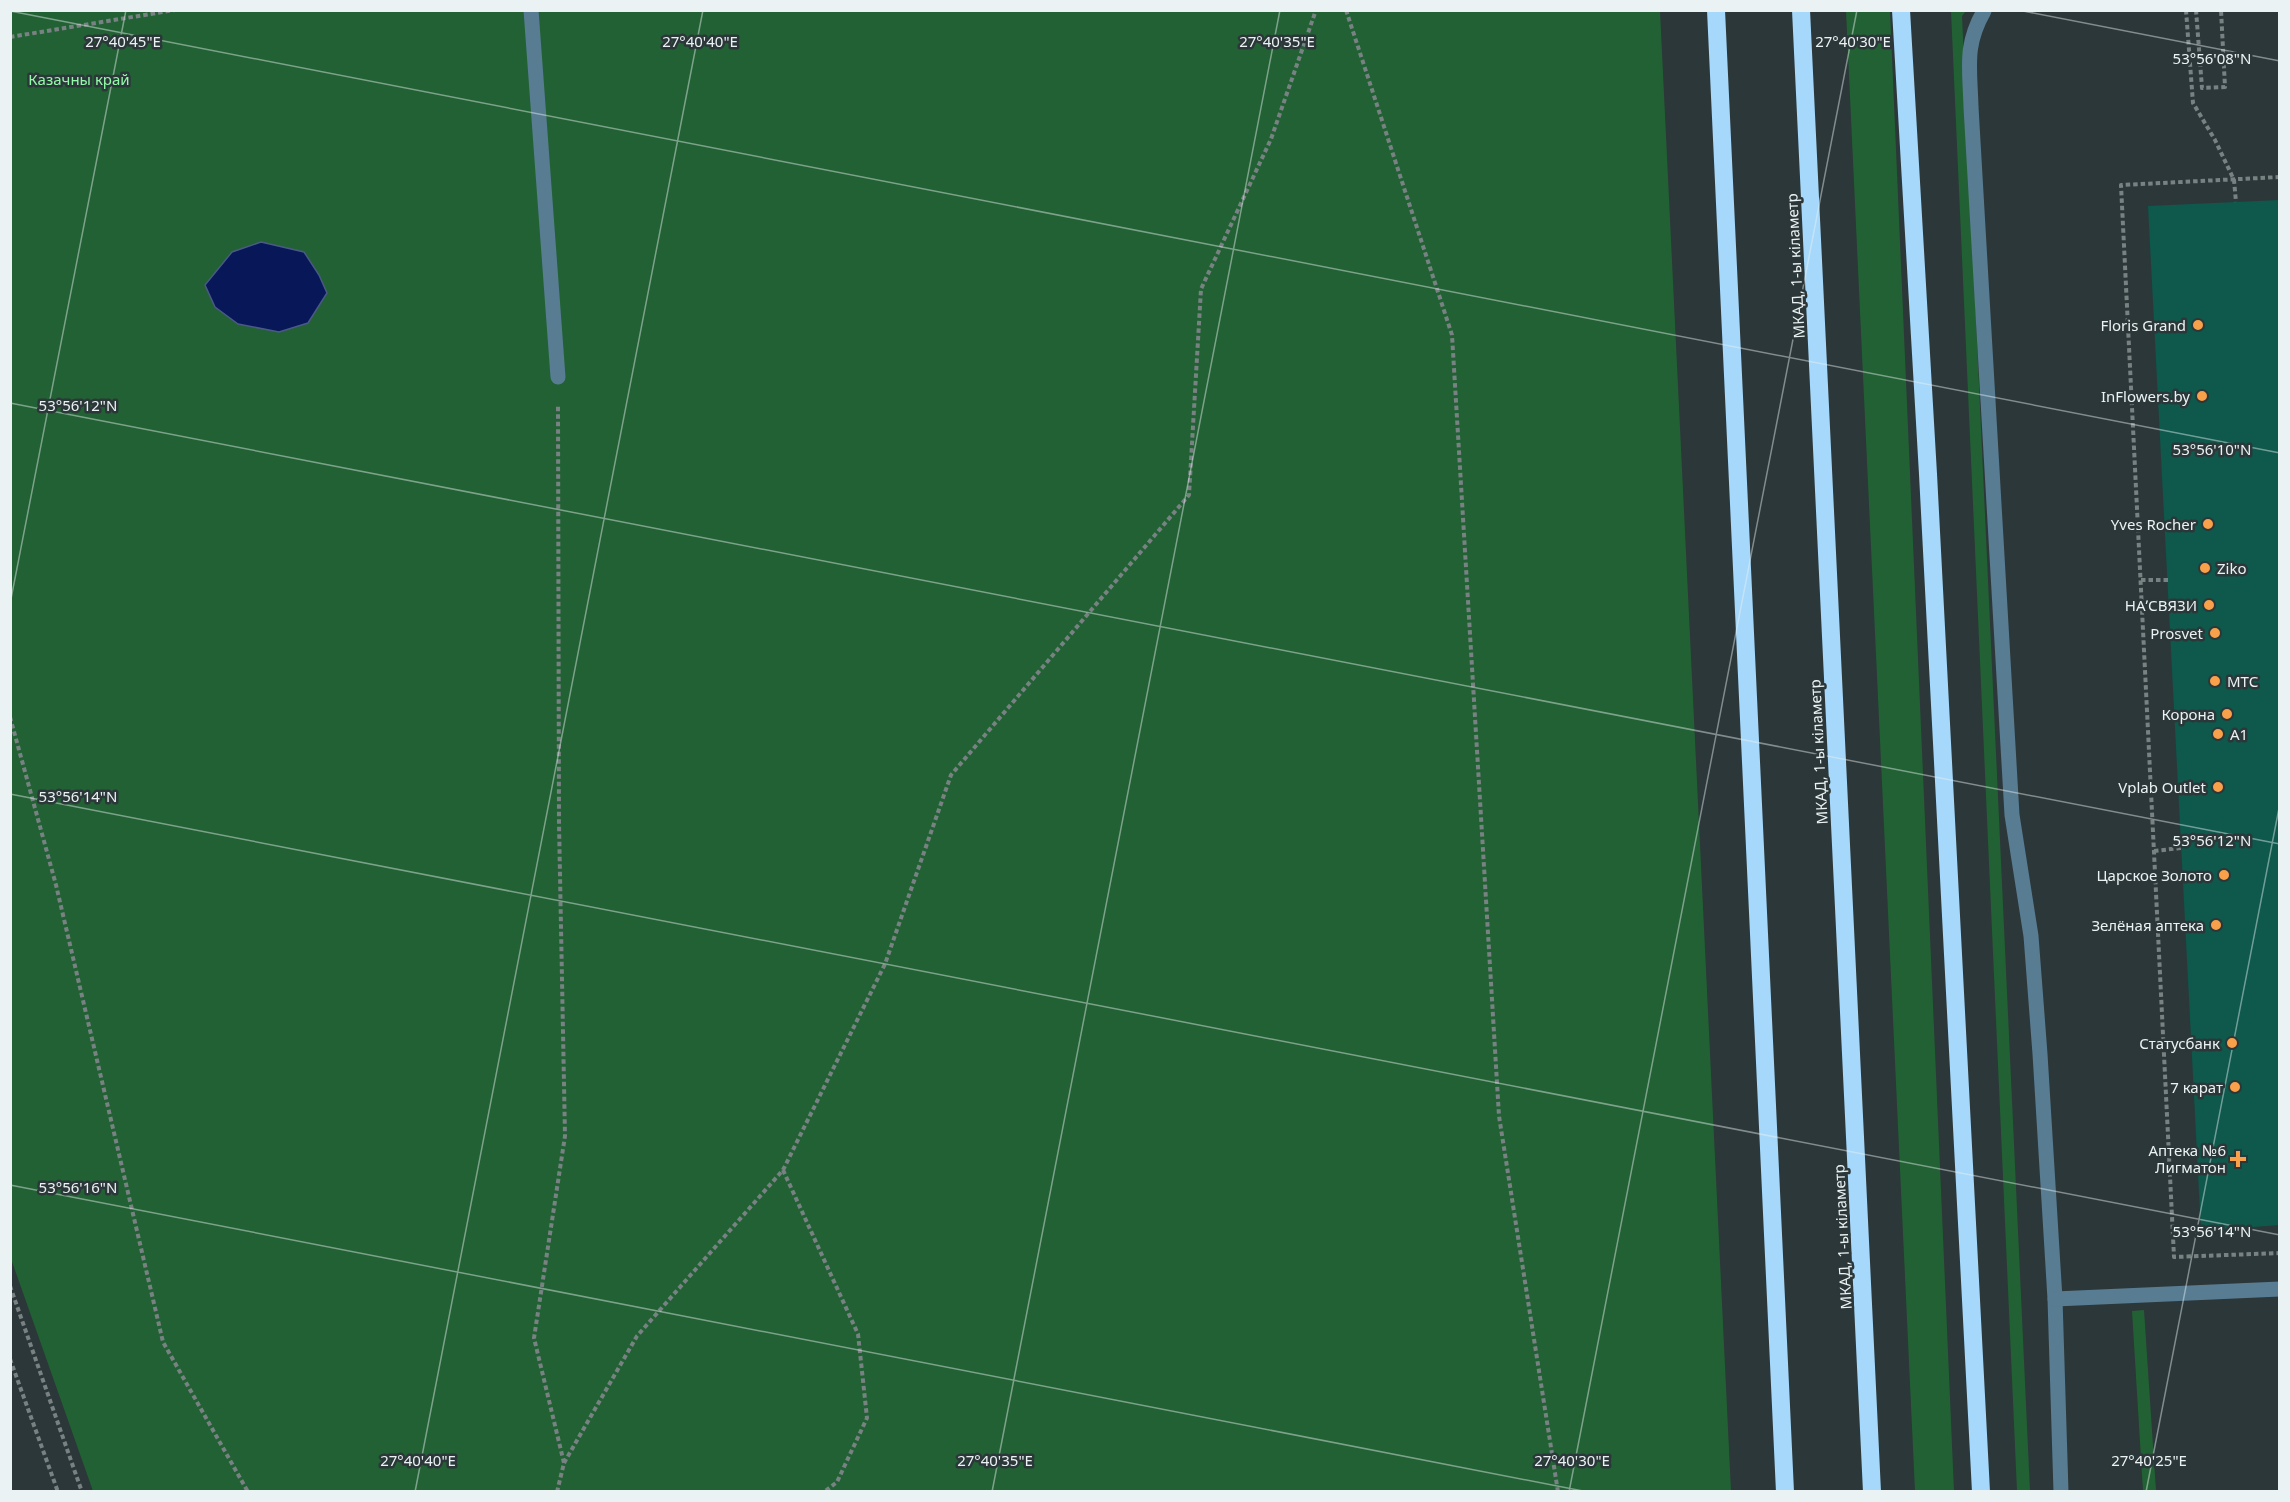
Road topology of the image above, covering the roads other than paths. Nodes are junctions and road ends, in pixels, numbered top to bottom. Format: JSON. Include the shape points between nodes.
{"nodes":[{"id":1,"x":531,"y":10,"type":"edge"},
{"id":2,"x":1716,"y":10,"type":"edge"},
{"id":3,"x":1801,"y":10,"type":"edge"},
{"id":4,"x":1901,"y":10,"type":"edge"},
{"id":5,"x":1984,"y":10,"type":"edge"},
{"id":6,"x":558,"y":377,"type":"road end"},
{"id":7,"x":2280,"y":1289,"type":"edge"},
{"id":8,"x":2055,"y":1299,"type":"junction"},
{"id":9,"x":1785,"y":1491,"type":"edge"},
{"id":10,"x":1872,"y":1491,"type":"edge"},
{"id":11,"x":1981,"y":1491,"type":"edge"},
{"id":12,"x":2061,"y":1491,"type":"edge"}],
"edges":[{"from":1,"to":6,"type":"lane"},
{"from":2,"to":9,"type":"highway"},
{"from":3,"to":10,"type":"highway","name":"МКАД, 1-ы кіламетр"},
{"from":4,"to":11,"type":"highway"},
{"from":5,"to":8,"type":"lane","via":[[1969,47],[1971,107],[2012,815],[2031,936]]},
{"from":7,"to":8,"type":"lane"},
{"from":8,"to":12,"type":"lane"}]}
